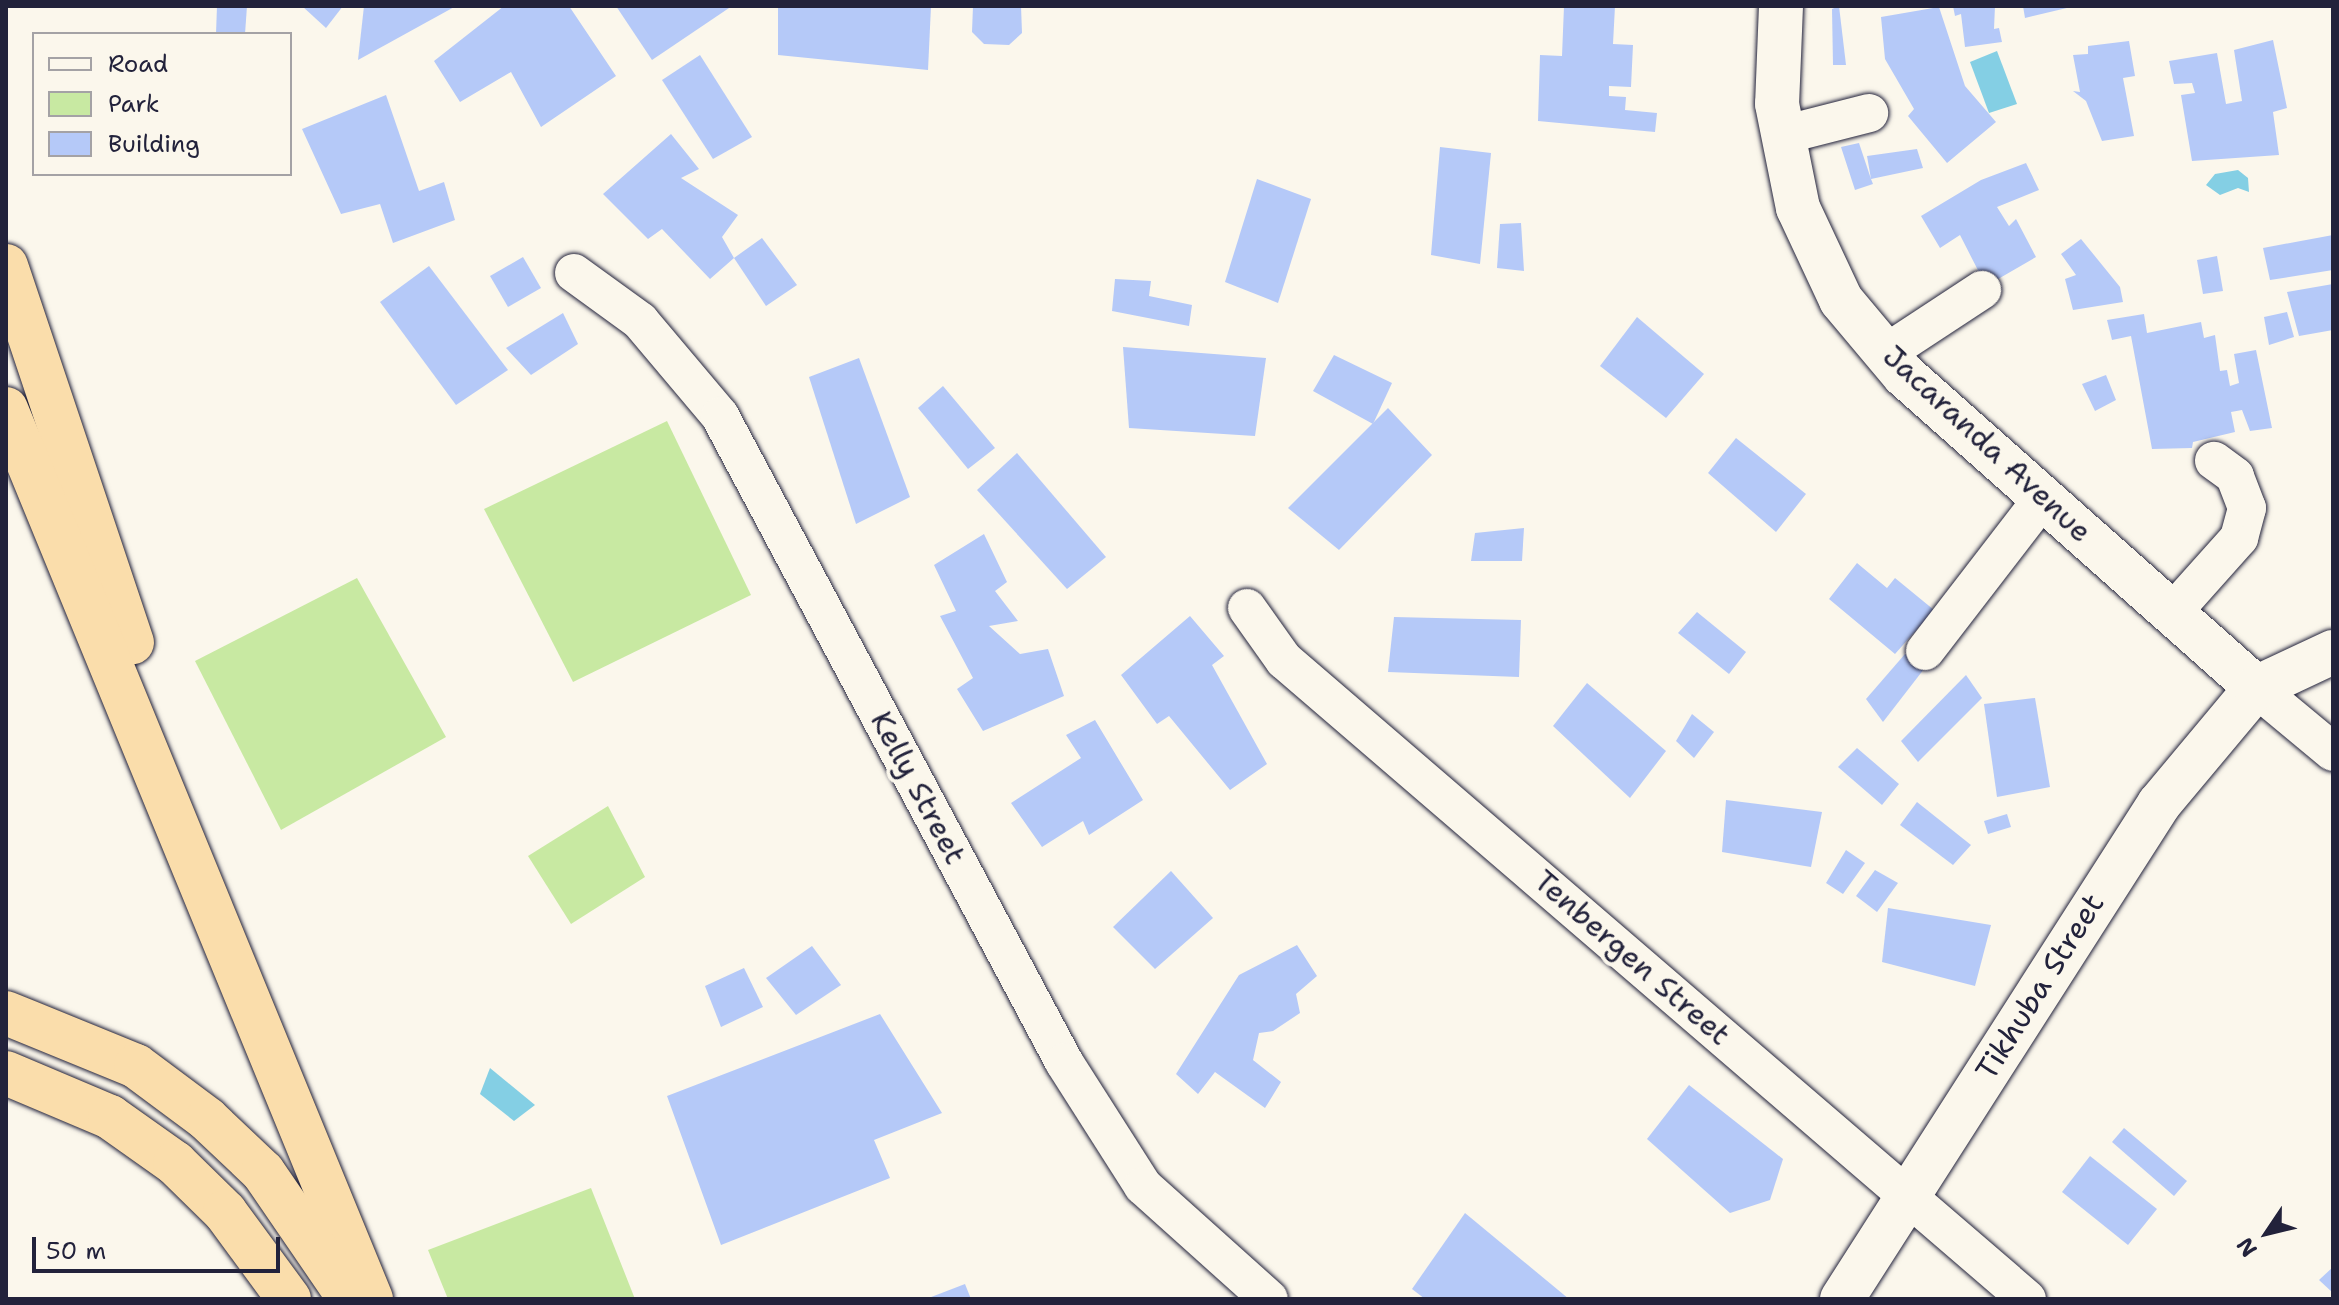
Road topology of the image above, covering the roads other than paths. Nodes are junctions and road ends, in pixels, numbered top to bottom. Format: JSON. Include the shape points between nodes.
{"nodes":[{"id":1,"x":1781,"y":6,"type":"edge"},
{"id":2,"x":1869,"y":113,"type":"dead end"},
{"id":3,"x":1783,"y":135,"type":"junction"},
{"id":4,"x":6,"y":266,"type":"edge"},
{"id":5,"x":574,"y":273,"type":"dead end"},
{"id":6,"x":1982,"y":290,"type":"dead end"},
{"id":7,"x":1886,"y":353,"type":"junction"},
{"id":8,"x":6,"y":409,"type":"edge"},
{"id":9,"x":2214,"y":461,"type":"dead end"},
{"id":10,"x":2043,"y":498,"type":"junction"},
{"id":11,"x":1247,"y":608,"type":"dead end"},
{"id":12,"x":2172,"y":613,"type":"junction"},
{"id":13,"x":1925,"y":651,"type":"dead end"},
{"id":14,"x":2333,"y":652,"type":"edge"},
{"id":15,"x":2256,"y":688,"type":"junction"},
{"id":16,"x":2333,"y":752,"type":"edge"},
{"id":17,"x":6,"y":1013,"type":"edge"},
{"id":18,"x":6,"y":1073,"type":"edge"},
{"id":19,"x":300,"y":1127,"type":"junction"},
{"id":20,"x":1910,"y":1195,"type":"junction"},
{"id":21,"x":289,"y":1299,"type":"edge"},
{"id":22,"x":349,"y":1299,"type":"edge"},
{"id":23,"x":371,"y":1299,"type":"edge"},
{"id":24,"x":1269,"y":1299,"type":"edge"},
{"id":25,"x":1842,"y":1299,"type":"edge"},
{"id":26,"x":2027,"y":1299,"type":"edge"}],
"edges":[{"from":1,"to":3,"type":"street","name":"Jacaranda Avenue","via":[[1777,104]]},
{"from":2,"to":3,"type":"street"},
{"from":3,"to":7,"type":"street","name":"Jacaranda Avenue","via":[[1798,208],[1841,300]]},
{"from":4,"to":19,"type":"highway"},
{"from":5,"to":24,"type":"street","name":"Kelly Street","via":[[640,321],[720,416],[1064,1062],[1143,1186]]},
{"from":6,"to":7,"type":"street"},
{"from":7,"to":10,"type":"street","name":"Jacaranda Avenue"},
{"from":8,"to":19,"type":"highway"},
{"from":9,"to":12,"type":"street","via":[[2235,476],[2247,508],[2239,538]]},
{"from":10,"to":12,"type":"street","name":"Jacaranda Avenue"},
{"from":10,"to":13,"type":"street"},
{"from":11,"to":20,"type":"street","name":"Tenbergen Street","via":[[1284,660]]},
{"from":12,"to":15,"type":"street","name":"Jacaranda Avenue"},
{"from":14,"to":15,"type":"street"},
{"from":15,"to":16,"type":"street","name":"Jacaranda Avenue"},
{"from":15,"to":20,"type":"street","name":"Tikhuba Street","via":[[2159,804]]},
{"from":17,"to":22,"type":"highway","via":[[136,1066],[207,1119],[263,1172]]},
{"from":18,"to":21,"type":"highway","via":[[110,1117],[175,1163],[225,1212]]},
{"from":19,"to":23,"type":"highway"},
{"from":20,"to":25,"type":"street","name":"Tikhuba Street"},
{"from":20,"to":26,"type":"street","name":"Tenbergen Street"}]}
